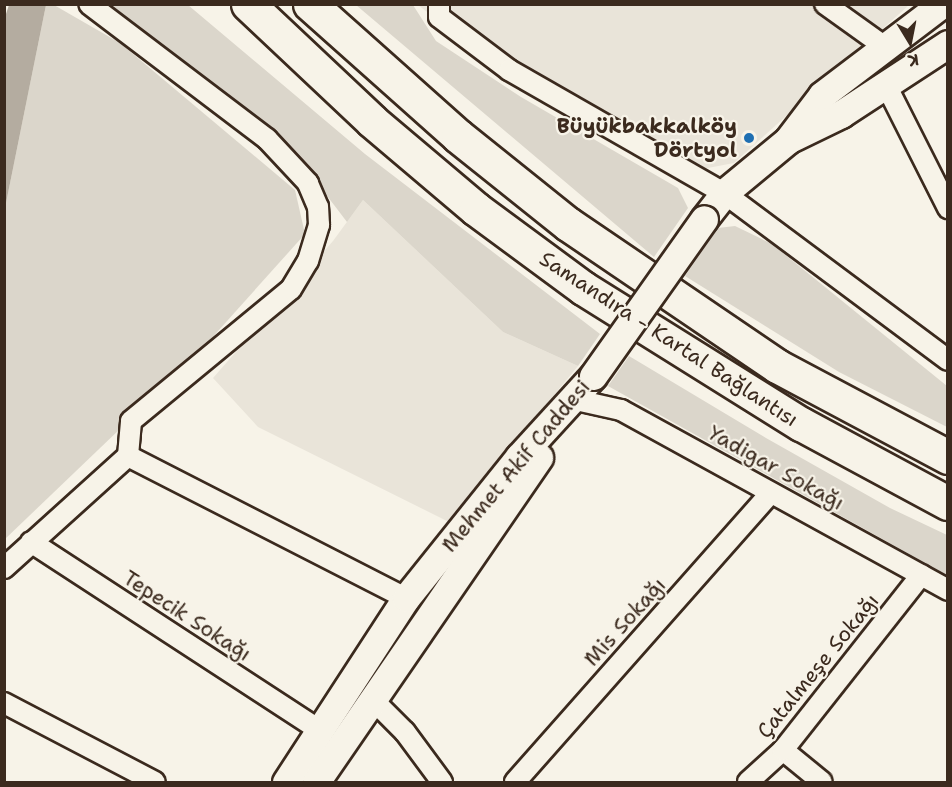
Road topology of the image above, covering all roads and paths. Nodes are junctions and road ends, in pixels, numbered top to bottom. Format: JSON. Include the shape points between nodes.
{"nodes":[{"id":1,"x":89,"y":4,"type":"edge"},
{"id":2,"x":248,"y":4,"type":"edge"},
{"id":3,"x":310,"y":4,"type":"edge"},
{"id":4,"x":439,"y":4,"type":"edge"},
{"id":5,"x":825,"y":4,"type":"edge"},
{"id":6,"x":942,"y":4,"type":"edge"},
{"id":7,"x":948,"y":44,"type":"edge"},
{"id":8,"x":885,"y":47,"type":"junction"},
{"id":9,"x":886,"y":85,"type":"junction"},
{"id":10,"x":788,"y":140,"type":"junction"},
{"id":11,"x":724,"y":193,"type":"junction"},
{"id":12,"x":948,"y":208,"type":"edge"},
{"id":13,"x":948,"y":360,"type":"edge"},
{"id":14,"x":592,"y":376,"type":"junction"},
{"id":15,"x":576,"y":400,"type":"junction"},
{"id":16,"x":128,"y":456,"type":"junction"},
{"id":17,"x":948,"y":457,"type":"edge"},
{"id":18,"x":771,"y":493,"type":"junction"},
{"id":19,"x":948,"y":503,"type":"edge"},
{"id":20,"x":31,"y":542,"type":"junction"},
{"id":21,"x":4,"y":568,"type":"edge"},
{"id":22,"x":921,"y":575,"type":"junction"},
{"id":23,"x":948,"y":590,"type":"edge"},
{"id":24,"x":406,"y":598,"type":"junction"},
{"id":25,"x":372,"y":700,"type":"junction"},
{"id":26,"x":4,"y":703,"type":"edge"},
{"id":27,"x":318,"y":729,"type":"junction"},
{"id":28,"x":783,"y":750,"type":"junction"},
{"id":29,"x":155,"y":783,"type":"edge"},
{"id":30,"x":286,"y":783,"type":"edge"},
{"id":31,"x":316,"y":783,"type":"edge"},
{"id":32,"x":442,"y":783,"type":"edge"},
{"id":33,"x":515,"y":783,"type":"edge"},
{"id":34,"x":748,"y":783,"type":"edge"},
{"id":35,"x":822,"y":783,"type":"edge"}],
"edges":[{"from":1,"to":16,"type":"street","via":[[267,139],[308,183],[318,207],[314,243],[291,288],[131,421]]},
{"from":2,"to":19,"type":"highway","name":"Samandıra - Kartal Bağlantısı","via":[[381,129],[476,209],[583,288],[801,424]]},
{"from":3,"to":17,"type":"highway","name":"Samandıra - Kartal Bağlantısı","via":[[458,136],[568,224],[777,366]]},
{"from":4,"to":11,"type":"street","via":[[439,17],[509,70]]},
{"from":5,"to":8,"type":"street"},
{"from":6,"to":8,"type":"main road"},
{"from":7,"to":9,"type":"main road"},
{"from":8,"to":10,"type":"main road","via":[[822,95]]},
{"from":9,"to":10,"type":"main road","via":[[841,114]]},
{"from":9,"to":12,"type":"street"},
{"from":10,"to":11,"type":"main road"},
{"from":11,"to":13,"type":"street"},
{"from":11,"to":14,"type":"main road","bridge":true},
{"from":14,"to":15,"type":"main road","name":"Mehmet Akif Caddesi"},
{"from":14,"to":24,"type":"main road","name":"Mehmet Akif Caddesi","via":[[519,457]]},
{"from":15,"to":18,"type":"street","name":"Yadigar Sokağı","via":[[621,410]]},
{"from":15,"to":25,"type":"main road","name":"Mehmet Akif Caddesi"},
{"from":16,"to":20,"type":"street"},
{"from":16,"to":24,"type":"street"},
{"from":18,"to":22,"type":"street","name":"Yadigar Sokağı"},
{"from":18,"to":33,"type":"street","name":"Mis Sokağı"},
{"from":20,"to":21,"type":"street"},
{"from":20,"to":27,"type":"street","name":"Tepecik Sokağı"},
{"from":22,"to":23,"type":"street","name":"Yadigar Sokağı"},
{"from":22,"to":28,"type":"street","name":"Çatalmeşe Sokağı"},
{"from":24,"to":27,"type":"main road","name":"Mehmet Akif Caddesi"},
{"from":25,"to":31,"type":"main road","name":"Mehmet Akif Caddesi"},
{"from":25,"to":32,"type":"street","via":[[405,732]]},
{"from":26,"to":29,"type":"street"},
{"from":27,"to":30,"type":"main road","name":"Mehmet Akif Caddesi"},
{"from":28,"to":34,"type":"street","name":"Çatalmeşe Sokağı"},
{"from":28,"to":35,"type":"street"}]}
